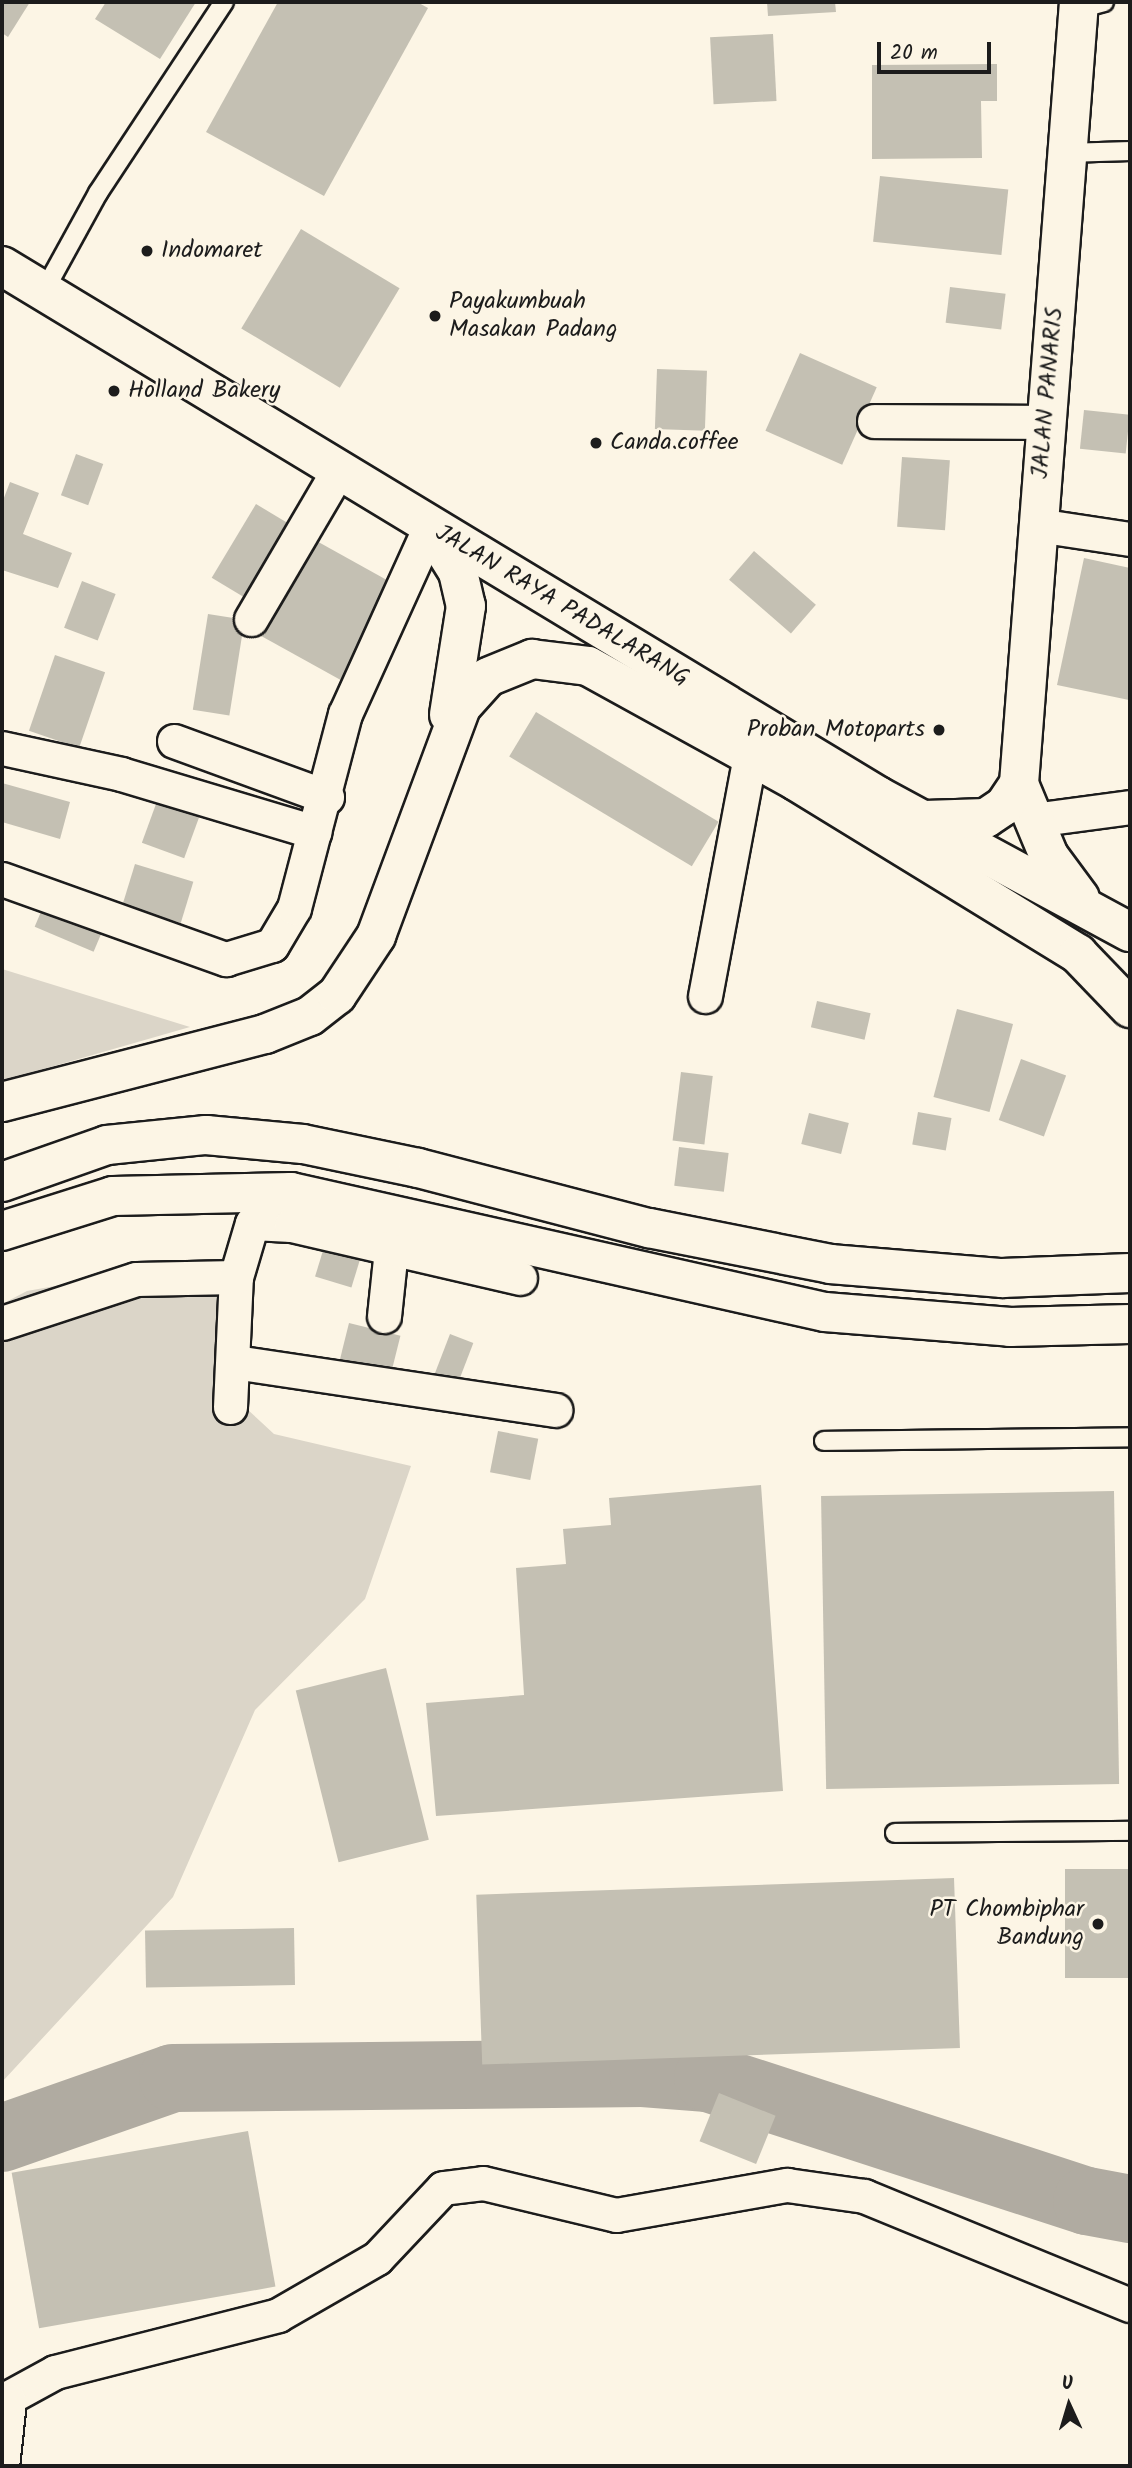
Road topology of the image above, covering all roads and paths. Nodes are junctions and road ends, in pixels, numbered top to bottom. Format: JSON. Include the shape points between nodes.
{"nodes":[{"id":1,"x":224,"y":2,"type":"edge"},
{"id":2,"x":1087,"y":4,"type":"edge"},
{"id":3,"x":1130,"y":151,"type":"edge"},
{"id":4,"x":1067,"y":153,"type":"junction"},
{"id":5,"x":2,"y":266,"type":"edge"},
{"id":6,"x":2,"y":291,"type":"edge"},
{"id":7,"x":43,"y":293,"type":"junction"},
{"id":8,"x":874,"y":421,"type":"dead end"},
{"id":9,"x":1046,"y":422,"type":"junction"},
{"id":10,"x":338,"y":471,"type":"junction"},
{"id":11,"x":1037,"y":525,"type":"junction"},
{"id":12,"x":430,"y":527,"type":"junction"},
{"id":13,"x":1130,"y":539,"type":"edge"},
{"id":14,"x":251,"y":619,"type":"dead end"},
{"id":15,"x":174,"y":741,"type":"dead end"},
{"id":16,"x":2,"y":748,"type":"edge"},
{"id":17,"x":750,"y":755,"type":"junction"},
{"id":18,"x":1018,"y":784,"type":"junction"},
{"id":19,"x":327,"y":797,"type":"junction"},
{"id":20,"x":1130,"y":807,"type":"edge"},
{"id":21,"x":918,"y":818,"type":"junction"},
{"id":22,"x":1034,"y":820,"type":"junction"},
{"id":23,"x":314,"y":832,"type":"junction"},
{"id":24,"x":413,"y":835,"type":"junction"},
{"id":25,"x":2,"y":879,"type":"edge"},
{"id":26,"x":1085,"y":905,"type":"junction"},
{"id":27,"x":1130,"y":932,"type":"edge"},
{"id":28,"x":705,"y":996,"type":"dead end"},
{"id":29,"x":1130,"y":1008,"type":"edge"},
{"id":30,"x":2,"y":1102,"type":"edge"},
{"id":31,"x":2,"y":1182,"type":"edge"},
{"id":32,"x":2,"y":1231,"type":"edge"},
{"id":33,"x":391,"y":1249,"type":"junction"},
{"id":34,"x":1130,"y":1273,"type":"edge"},
{"id":35,"x":236,"y":1277,"type":"junction"},
{"id":36,"x":520,"y":1278,"type":"dead end"},
{"id":37,"x":384,"y":1316,"type":"dead end"},
{"id":38,"x":2,"y":1323,"type":"edge"},
{"id":39,"x":1130,"y":1324,"type":"edge"},
{"id":40,"x":235,"y":1362,"type":"junction"},
{"id":41,"x":230,"y":1407,"type":"dead end"},
{"id":42,"x":555,"y":1410,"type":"dead end"},
{"id":43,"x":1130,"y":1437,"type":"edge"},
{"id":44,"x":824,"y":1441,"type":"dead end"},
{"id":45,"x":1130,"y":1831,"type":"edge"},
{"id":46,"x":895,"y":1833,"type":"dead end"},
{"id":47,"x":1130,"y":2305,"type":"edge"},
{"id":48,"x":5,"y":2400,"type":"edge"},
{"id":49,"x":2,"y":2466,"type":"edge"}],
"edges":[{"from":1,"to":7,"type":"lane","via":[[98,193]]},
{"from":2,"to":4,"type":"main road","name":"JALAN PANARIS"},
{"from":3,"to":4,"type":"lane"},
{"from":4,"to":9,"type":"main road","name":"JALAN PANARIS"},
{"from":5,"to":7,"type":"main road","name":"JALAN RAYA PADALARANG"},
{"from":6,"to":7,"type":"main road"},
{"from":7,"to":10,"type":"main road","name":"JALAN RAYA PADALARANG"},
{"from":8,"to":9,"type":"street"},
{"from":9,"to":11,"type":"main road","name":"JALAN PANARIS"},
{"from":10,"to":12,"type":"main road","name":"JALAN RAYA PADALARANG"},
{"from":10,"to":14,"type":"street"},
{"from":11,"to":13,"type":"street"},
{"from":11,"to":18,"type":"main road","name":"JALAN PANARIS"},
{"from":12,"to":19,"type":"street","via":[[345,714]]},
{"from":12,"to":21,"type":"main road","name":"JALAN RAYA PADALARANG"},
{"from":12,"to":24,"type":"main road","via":[[458,572],[467,625],[456,688]]},
{"from":15,"to":19,"type":"street"},
{"from":16,"to":23,"type":"street","via":[[121,774]]},
{"from":17,"to":24,"type":"main road","name":"JALAN RAYA PADALARANG","via":[[588,666],[532,659],[498,670],[470,694]]},
{"from":17,"to":28,"type":"street"},
{"from":17,"to":29,"type":"main road","name":"JALAN RAYA PADALARANG","via":[[1078,954]]},
{"from":18,"to":21,"type":"main road","via":[[1004,806],[986,818]]},
{"from":18,"to":22,"type":"main road","name":"JALAN PANARIS"},
{"from":19,"to":23,"type":"street"},
{"from":20,"to":22,"type":"street"},
{"from":21,"to":26,"type":"main road","name":"JALAN RAYA PADALARANG"},
{"from":22,"to":26,"type":"main road","name":"JALAN PANARIS","via":[[1049,856]]},
{"from":23,"to":25,"type":"street","via":[[284,933],[272,946],[237,959],[176,945]]},
{"from":24,"to":30,"type":"main road","via":[[368,953],[349,983],[310,1016],[215,1049]]},
{"from":26,"to":27,"type":"main road","name":"JALAN RAYA PADALARANG"},
{"from":31,"to":34,"type":"main road","via":[[107,1145],[206,1135],[303,1144],[418,1168],[649,1228],[830,1264],[1002,1278]]},
{"from":32,"to":39,"type":"main road","via":[[113,1196],[291,1192],[825,1312],[1010,1326]]},
{"from":33,"to":35,"type":"street","via":[[291,1225],[251,1223]]},
{"from":33,"to":36,"type":"street"},
{"from":33,"to":37,"type":"street"},
{"from":35,"to":38,"type":"street","via":[[136,1279]]},
{"from":35,"to":40,"type":"street"},
{"from":40,"to":41,"type":"street"},
{"from":40,"to":42,"type":"street"},
{"from":43,"to":44,"type":"lane"},
{"from":45,"to":46,"type":"lane"},
{"from":47,"to":48,"type":"street","via":[[864,2196],[788,2185],[616,2215],[483,2183],[443,2188],[377,2258],[278,2315],[55,2372]]},
{"from":48,"to":49,"type":"street"}]}
